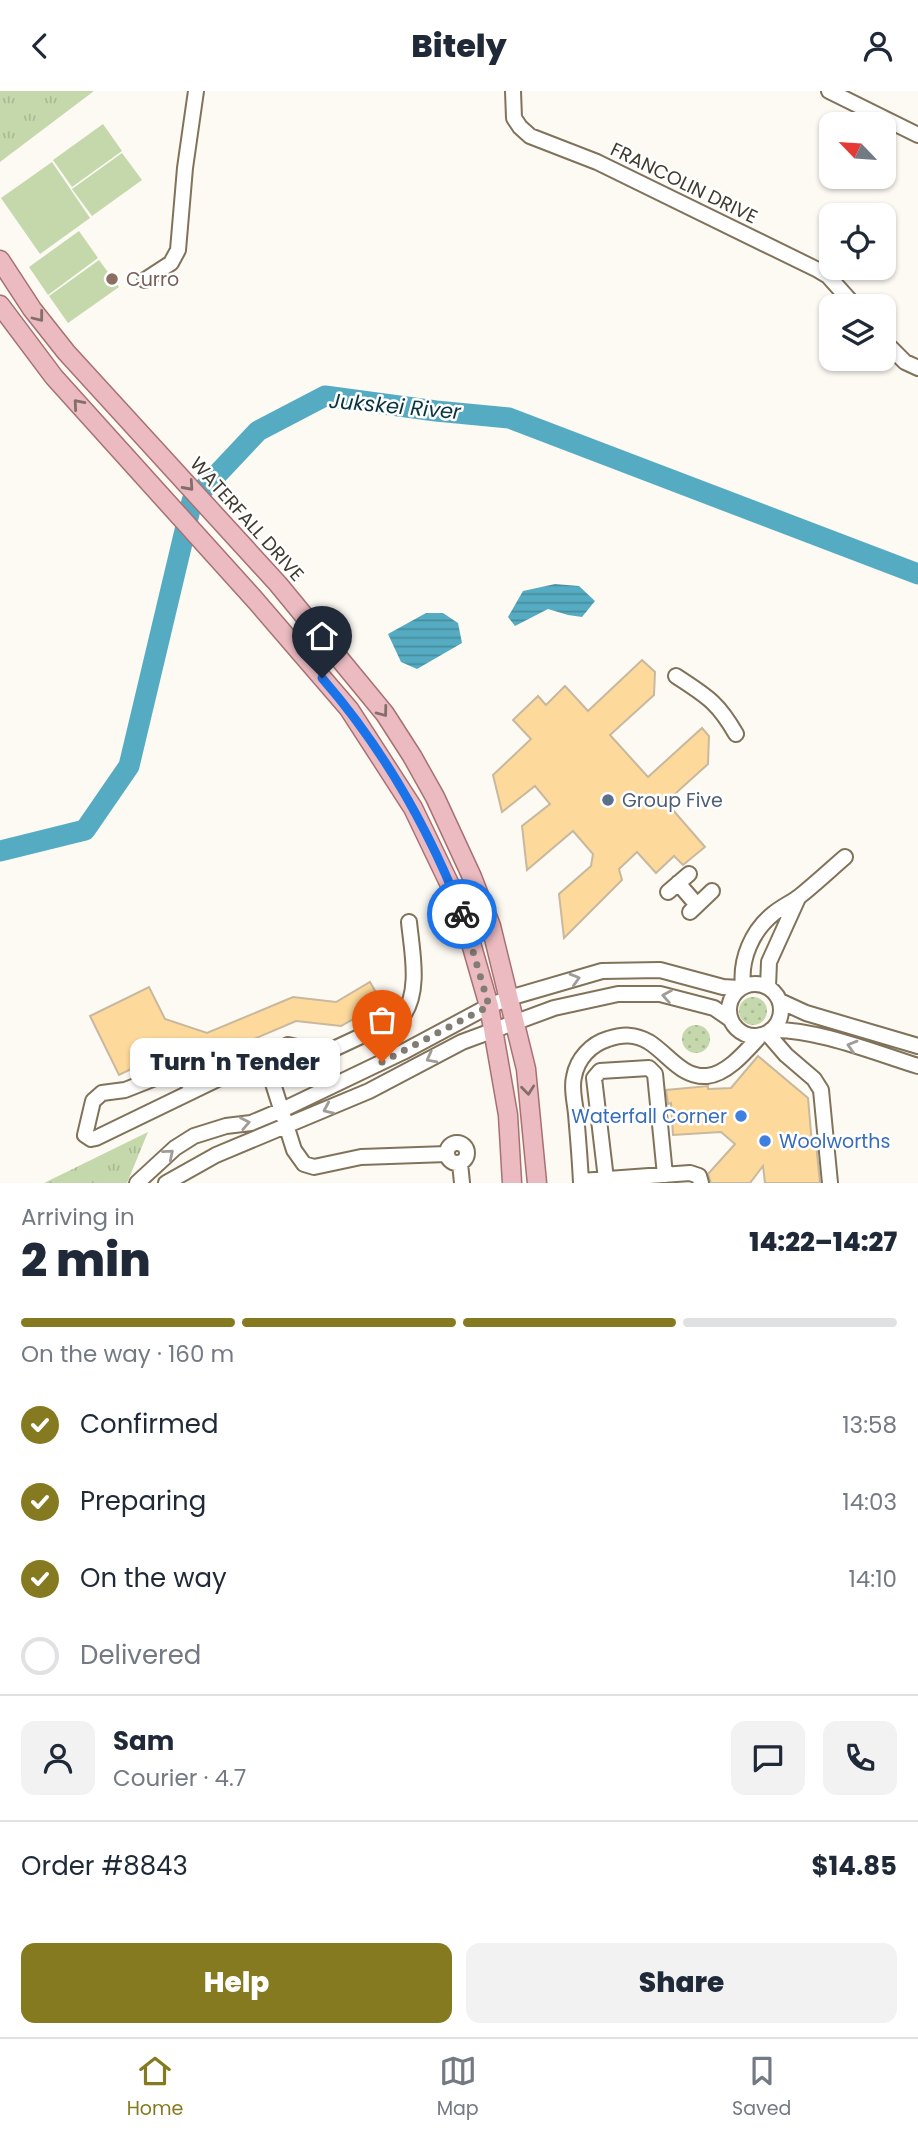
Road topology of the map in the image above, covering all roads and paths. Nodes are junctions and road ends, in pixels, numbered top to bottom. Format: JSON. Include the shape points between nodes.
{"nodes":[{"id":1,"x":196,"y":91,"type":"edge"},
{"id":2,"x":513,"y":91,"type":"edge"},
{"id":3,"x":829,"y":91,"type":"edge"},
{"id":4,"x":918,"y":135,"type":"edge"},
{"id":5,"x":0,"y":260,"type":"edge"},
{"id":6,"x":145,"y":280,"type":"dead end"},
{"id":7,"x":844,"y":294,"type":"edge"},
{"id":8,"x":0,"y":305,"type":"edge"},
{"id":9,"x":896,"y":355,"type":"edge"},
{"id":10,"x":918,"y":368,"type":"edge"},
{"id":11,"x":676,"y":676,"type":"dead end"},
{"id":12,"x":736,"y":734,"type":"dead end"},
{"id":13,"x":845,"y":857,"type":"dead end"},
{"id":14,"x":678,"y":883,"type":"dead end"},
{"id":15,"x":712,"y":891,"type":"dead end"},
{"id":16,"x":793,"y":904,"type":"junction"},
{"id":17,"x":409,"y":922,"type":"dead end"},
{"id":18,"x":741,"y":983,"type":"junction"},
{"id":19,"x":765,"y":986,"type":"junction"},
{"id":20,"x":509,"y":998,"type":"junction"},
{"id":21,"x":780,"y":1001,"type":"junction"},
{"id":22,"x":489,"y":1006,"type":"junction"},
{"id":23,"x":516,"y":1023,"type":"junction"},
{"id":24,"x":733,"y":1023,"type":"junction"},
{"id":25,"x":493,"y":1031,"type":"junction"},
{"id":26,"x":766,"y":1033,"type":"junction"},
{"id":27,"x":918,"y":1046,"type":"edge"},
{"id":28,"x":264,"y":1055,"type":"junction"},
{"id":29,"x":734,"y":1064,"type":"junction"},
{"id":30,"x":918,"y":1066,"type":"edge"},
{"id":31,"x":197,"y":1089,"type":"junction"},
{"id":32,"x":282,"y":1110,"type":"junction"},
{"id":33,"x":287,"y":1127,"type":"junction"},
{"id":34,"x":665,"y":1175,"type":"junction"},
{"id":35,"x":606,"y":1179,"type":"junction"},
{"id":36,"x":581,"y":1182,"type":"edge"},
{"id":37,"x":138,"y":1183,"type":"edge"},
{"id":38,"x":166,"y":1183,"type":"edge"},
{"id":39,"x":462,"y":1183,"type":"edge"},
{"id":40,"x":512,"y":1183,"type":"edge"},
{"id":41,"x":537,"y":1183,"type":"edge"},
{"id":42,"x":701,"y":1183,"type":"edge"},
{"id":43,"x":830,"y":1183,"type":"edge"}],
"edges":[{"from":1,"to":6,"type":"street","via":[[178,250],[170,263]]},
{"from":2,"to":7,"type":"street","name":"FRANCOLIN DRIVE","via":[[514,118],[530,136],[621,174],[818,270]]},
{"from":3,"to":4,"type":"street"},
{"from":5,"to":20,"type":"main road","name":"WATERFALL DRIVE","one_way":true,"via":[[66,352],[278,584],[385,714],[435,797],[472,877],[491,926]]},
{"from":22,"to":8,"type":"main road","one_way":true,"via":[[450,885],[412,808],[349,709],[54,377]]},
{"from":9,"to":10,"type":"street"},
{"from":11,"to":12,"type":"street","via":[[715,703]]},
{"from":13,"to":16,"type":"street"},
{"from":14,"to":15,"type":"street","via":[[694,909]]},
{"from":16,"to":18,"type":"street","via":[[764,921],[756,932]]},
{"from":16,"to":19,"type":"street","via":[[762,958]]},
{"from":17,"to":28,"type":"street","via":[[412,992],[402,1017],[325,1053],[293,1044]]},
{"from":18,"to":19,"type":"street"},
{"from":20,"to":18,"type":"street","one_way":true,"via":[[601,971],[660,969],[723,987]]},
{"from":18,"to":24,"type":"street","via":[[729,1002]]},
{"from":19,"to":21,"type":"street"},
{"from":20,"to":22,"type":"street"},
{"from":20,"to":23,"type":"main road","name":"WATERFALL DRIVE"},
{"from":21,"to":26,"type":"street","via":[[780,1017]]},
{"from":21,"to":27,"type":"street"},
{"from":22,"to":25,"type":"main road"},
{"from":22,"to":32,"type":"street"},
{"from":24,"to":23,"type":"street","one_way":true,"via":[[714,1008],[660,994],[633,993],[554,1008]]},
{"from":23,"to":25,"type":"street"},
{"from":23,"to":41,"type":"main road","name":"WATERFALL DRIVE","one_way":true,"via":[[526,1069]]},
{"from":24,"to":26,"type":"street","via":[[747,1035]]},
{"from":24,"to":29,"type":"street","via":[[740,1044]]},
{"from":25,"to":33,"type":"street","one_way":true},
{"from":25,"to":40,"type":"main road","via":[[508,1115]]},
{"from":26,"to":29,"type":"street"},
{"from":30,"to":26,"type":"street","one_way":true,"via":[[810,1034],[786,1029]]},
{"from":26,"to":43,"type":"street","via":[[821,1090]]},
{"from":28,"to":31,"type":"street"},
{"from":28,"to":32,"type":"street"},
{"from":29,"to":36,"type":"street","via":[[716,1074],[695,1075],[632,1035],[593,1046],[583,1055],[574,1076]]},
{"from":31,"to":31,"type":"street","via":[[96,1138],[85,1135],[93,1101],[102,1093],[125,1090],[168,1073]]},
{"from":32,"to":33,"type":"street"},
{"from":37,"to":32,"type":"street","one_way":true,"via":[[194,1136],[251,1123]]},
{"from":33,"to":38,"type":"street","via":[[216,1155]]},
{"from":33,"to":39,"type":"street","via":[[304,1164],[314,1167],[360,1157],[454,1158]]},
{"from":34,"to":35,"type":"street"},
{"from":34,"to":35,"type":"street","via":[[655,1074],[649,1067],[600,1071],[594,1078]]},
{"from":34,"to":42,"type":"street","via":[[694,1173]]},
{"from":35,"to":36,"type":"street"}]}
